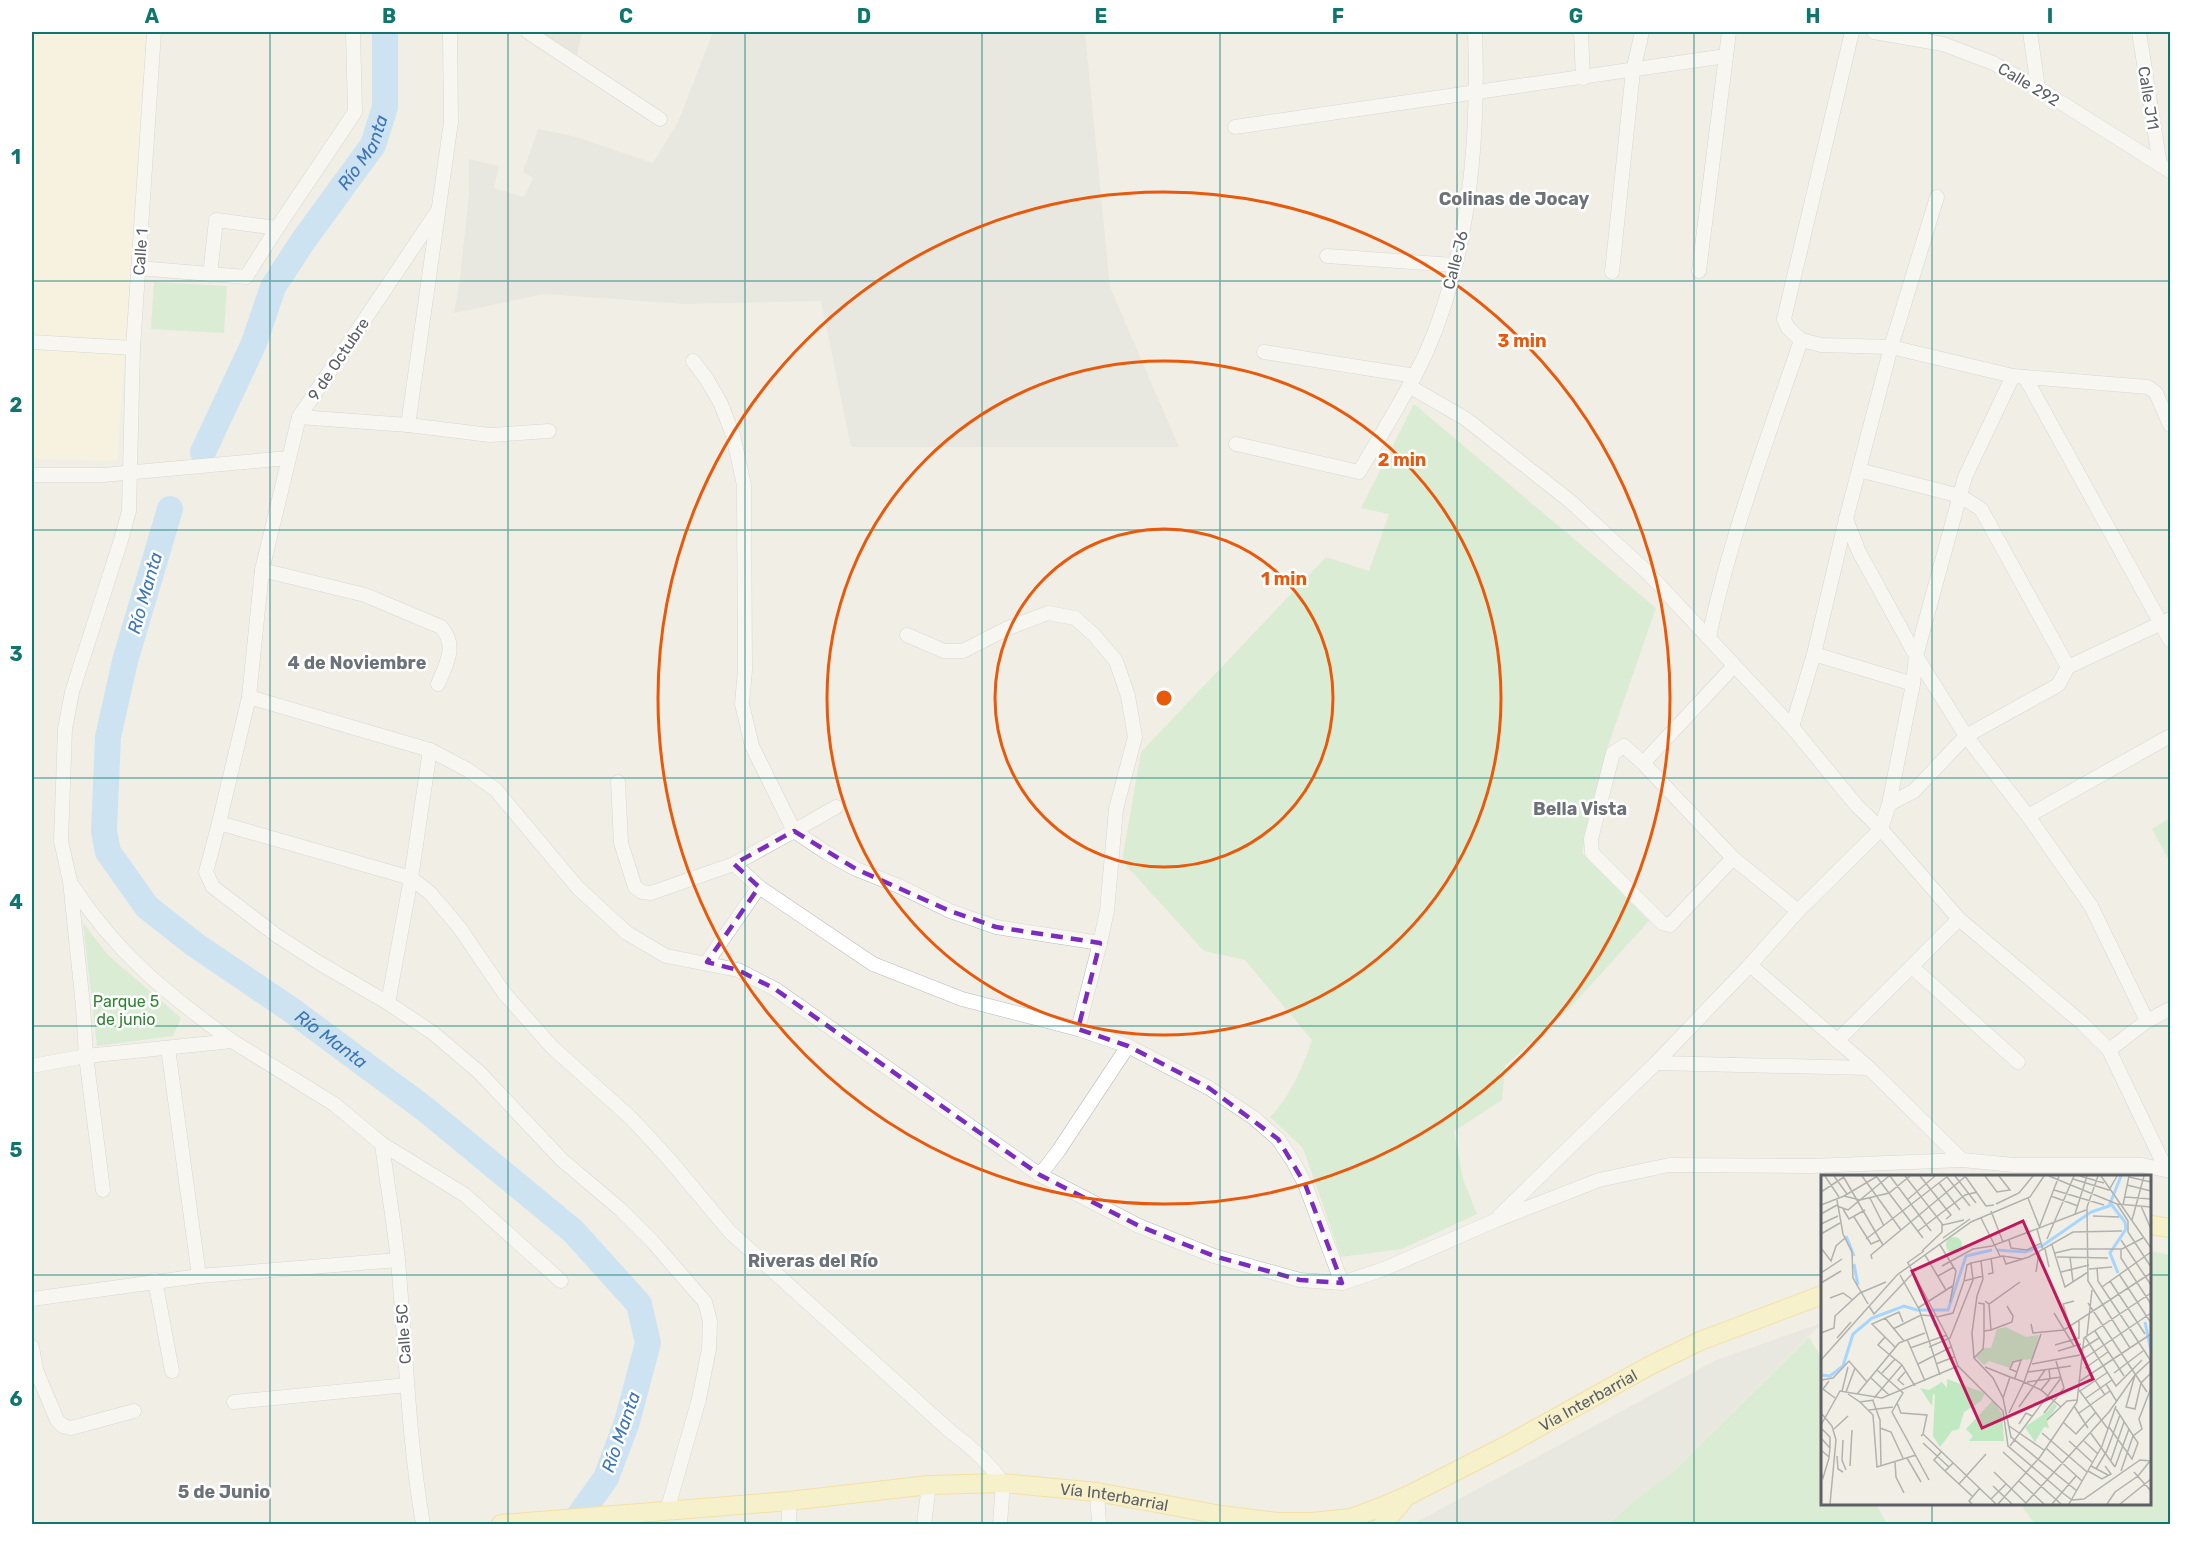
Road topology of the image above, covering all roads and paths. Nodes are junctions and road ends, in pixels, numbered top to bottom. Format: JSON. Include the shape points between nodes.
{"nodes":[{"id":1,"x":154,"y":32,"type":"edge"},
{"id":2,"x":352,"y":32,"type":"edge"},
{"id":3,"x":450,"y":32,"type":"edge"},
{"id":4,"x":528,"y":32,"type":"edge"},
{"id":5,"x":1475,"y":32,"type":"edge"},
{"id":6,"x":1581,"y":32,"type":"edge"},
{"id":7,"x":1642,"y":32,"type":"edge"},
{"id":8,"x":1730,"y":32,"type":"edge"},
{"id":9,"x":1852,"y":32,"type":"edge"},
{"id":10,"x":1874,"y":32,"type":"edge"},
{"id":11,"x":2030,"y":32,"type":"edge"},
{"id":12,"x":2139,"y":32,"type":"edge"},
{"id":13,"x":1918,"y":35,"type":"edge"},
{"id":14,"x":1726,"y":56,"type":"junction"},
{"id":15,"x":1633,"y":71,"type":"junction"},
{"id":16,"x":1583,"y":78,"type":"junction"},
{"id":17,"x":2038,"y":88,"type":"junction"},
{"id":18,"x":1477,"y":91,"type":"junction"},
{"id":19,"x":660,"y":119,"type":"dead end"},
{"id":20,"x":1235,"y":127,"type":"dead end"},
{"id":21,"x":2165,"y":168,"type":"edge"},
{"id":22,"x":1936,"y":197,"type":"dead end"},
{"id":23,"x":437,"y":212,"type":"junction"},
{"id":24,"x":276,"y":228,"type":"junction"},
{"id":25,"x":1327,"y":256,"type":"dead end"},
{"id":26,"x":1454,"y":265,"type":"junction"},
{"id":27,"x":138,"y":268,"type":"junction"},
{"id":28,"x":1699,"y":271,"type":"dead end"},
{"id":29,"x":1612,"y":272,"type":"dead end"},
{"id":30,"x":210,"y":275,"type":"junction"},
{"id":31,"x":1801,"y":340,"type":"junction"},
{"id":32,"x":32,"y":342,"type":"edge"},
{"id":33,"x":1891,"y":347,"type":"junction"},
{"id":34,"x":133,"y":348,"type":"junction"},
{"id":35,"x":1264,"y":352,"type":"dead end"},
{"id":36,"x":693,"y":361,"type":"dead end"},
{"id":37,"x":2019,"y":376,"type":"junction"},
{"id":38,"x":1412,"y":381,"type":"junction"},
{"id":39,"x":299,"y":417,"type":"junction"},
{"id":40,"x":408,"y":425,"type":"junction"},
{"id":41,"x":2170,"y":425,"type":"edge"},
{"id":42,"x":549,"y":431,"type":"dead end"},
{"id":43,"x":1236,"y":444,"type":"dead end"},
{"id":44,"x":288,"y":458,"type":"junction"},
{"id":45,"x":1858,"y":470,"type":"junction"},
{"id":46,"x":129,"y":472,"type":"junction"},
{"id":47,"x":32,"y":475,"type":"edge"},
{"id":48,"x":1960,"y":496,"type":"junction"},
{"id":49,"x":1846,"y":519,"type":"junction"},
{"id":50,"x":262,"y":570,"type":"junction"},
{"id":51,"x":2166,"y":622,"type":"edge"},
{"id":52,"x":907,"y":635,"type":"dead end"},
{"id":53,"x":1709,"y":637,"type":"junction"},
{"id":54,"x":2170,"y":640,"type":"edge"},
{"id":55,"x":1814,"y":654,"type":"junction"},
{"id":56,"x":1916,"y":656,"type":"junction"},
{"id":57,"x":1734,"y":666,"type":"junction"},
{"id":58,"x":2068,"y":667,"type":"junction"},
{"id":59,"x":438,"y":684,"type":"dead end"},
{"id":60,"x":1913,"y":684,"type":"junction"},
{"id":61,"x":249,"y":697,"type":"junction"},
{"id":62,"x":1792,"y":727,"type":"junction"},
{"id":63,"x":1966,"y":736,"type":"junction"},
{"id":64,"x":2170,"y":736,"type":"edge"},
{"id":65,"x":430,"y":750,"type":"junction"},
{"id":66,"x":1643,"y":763,"type":"junction"},
{"id":67,"x":618,"y":782,"type":"dead end"},
{"id":68,"x":1889,"y":804,"type":"junction"},
{"id":69,"x":836,"y":807,"type":"dead end"},
{"id":70,"x":2028,"y":816,"type":"junction"},
{"id":71,"x":219,"y":823,"type":"junction"},
{"id":72,"x":1881,"y":829,"type":"junction"},
{"id":73,"x":794,"y":831,"type":"junction"},
{"id":74,"x":1733,"y":858,"type":"junction"},
{"id":75,"x":734,"y":864,"type":"junction"},
{"id":76,"x":411,"y":878,"type":"junction"},
{"id":77,"x":70,"y":881,"type":"junction"},
{"id":78,"x":759,"y":887,"type":"junction"},
{"id":79,"x":1798,"y":911,"type":"junction"},
{"id":80,"x":1959,"y":919,"type":"junction"},
{"id":81,"x":1100,"y":943,"type":"junction"},
{"id":82,"x":707,"y":963,"type":"junction"},
{"id":83,"x":1750,"y":965,"type":"junction"},
{"id":84,"x":1912,"y":967,"type":"junction"},
{"id":85,"x":388,"y":1003,"type":"junction"},
{"id":86,"x":2170,"y":1009,"type":"edge"},
{"id":87,"x":2146,"y":1022,"type":"junction"},
{"id":88,"x":1078,"y":1029,"type":"junction"},
{"id":89,"x":232,"y":1041,"type":"junction"},
{"id":90,"x":1838,"y":1041,"type":"junction"},
{"id":91,"x":1128,"y":1046,"type":"junction"},
{"id":92,"x":168,"y":1048,"type":"junction"},
{"id":93,"x":2109,"y":1050,"type":"junction"},
{"id":94,"x":86,"y":1056,"type":"junction"},
{"id":95,"x":2018,"y":1062,"type":"dead end"},
{"id":96,"x":1656,"y":1063,"type":"junction"},
{"id":97,"x":32,"y":1066,"type":"edge"},
{"id":98,"x":1869,"y":1068,"type":"junction"},
{"id":99,"x":382,"y":1144,"type":"junction"},
{"id":100,"x":1962,"y":1160,"type":"junction"},
{"id":101,"x":2168,"y":1170,"type":"edge"},
{"id":102,"x":1040,"y":1175,"type":"junction"},
{"id":103,"x":103,"y":1190,"type":"dead end"},
{"id":104,"x":1494,"y":1221,"type":"junction"},
{"id":105,"x":2151,"y":1225,"type":"edge"},
{"id":106,"x":2170,"y":1228,"type":"edge"},
{"id":107,"x":398,"y":1260,"type":"junction"},
{"id":108,"x":199,"y":1276,"type":"junction"},
{"id":109,"x":155,"y":1280,"type":"junction"},
{"id":110,"x":561,"y":1281,"type":"dead end"},
{"id":111,"x":1342,"y":1283,"type":"junction"},
{"id":112,"x":1821,"y":1295,"type":"edge"},
{"id":113,"x":32,"y":1299,"type":"edge"},
{"id":114,"x":32,"y":1347,"type":"edge"},
{"id":115,"x":172,"y":1371,"type":"dead end"},
{"id":116,"x":407,"y":1385,"type":"junction"},
{"id":117,"x":234,"y":1402,"type":"dead end"},
{"id":118,"x":134,"y":1410,"type":"dead end"},
{"id":119,"x":1003,"y":1482,"type":"junction"},
{"id":120,"x":930,"y":1485,"type":"junction"},
{"id":121,"x":1097,"y":1492,"type":"junction"},
{"id":122,"x":1411,"y":1494,"type":"junction"},
{"id":123,"x":789,"y":1501,"type":"junction"},
{"id":124,"x":655,"y":1515,"type":"edge"},
{"id":125,"x":1220,"y":1520,"type":"edge"},
{"id":126,"x":1351,"y":1521,"type":"edge"},
{"id":127,"x":1279,"y":1523,"type":"edge"},
{"id":128,"x":423,"y":1524,"type":"edge"},
{"id":129,"x":501,"y":1524,"type":"edge"},
{"id":130,"x":530,"y":1524,"type":"edge"},
{"id":131,"x":789,"y":1524,"type":"edge"},
{"id":132,"x":924,"y":1524,"type":"edge"},
{"id":133,"x":1000,"y":1524,"type":"edge"},
{"id":134,"x":1099,"y":1524,"type":"edge"},
{"id":135,"x":1383,"y":1524,"type":"edge"}],
"edges":[{"from":1,"to":27,"type":"street","name":"Calle 1"},
{"from":2,"to":24,"type":"street","via":[[355,112]]},
{"from":3,"to":23,"type":"street","name":"9 de Octubre","via":[[451,122]]},
{"from":4,"to":19,"type":"street"},
{"from":5,"to":18,"type":"street","name":"Calle J6"},
{"from":6,"to":16,"type":"street"},
{"from":7,"to":15,"type":"street"},
{"from":8,"to":14,"type":"street"},
{"from":9,"to":31,"type":"street","via":[[1784,319]]},
{"from":10,"to":13,"type":"street","name":"Calle 292"},
{"from":11,"to":17,"type":"street"},
{"from":12,"to":21,"type":"street","name":"Calle J11"},
{"from":13,"to":17,"type":"street","name":"Calle 292","via":[[1993,63]]},
{"from":14,"to":15,"type":"street"},
{"from":14,"to":28,"type":"street"},
{"from":15,"to":16,"type":"street"},
{"from":15,"to":29,"type":"street"},
{"from":16,"to":18,"type":"street"},
{"from":17,"to":21,"type":"street","name":"Calle 292"},
{"from":18,"to":20,"type":"street"},
{"from":18,"to":26,"type":"street","name":"Calle J6","via":[[1469,193]]},
{"from":22,"to":33,"type":"street"},
{"from":23,"to":39,"type":"street","name":"9 de Octubre"},
{"from":23,"to":40,"type":"street","name":"9 de Octubre"},
{"from":24,"to":30,"type":"street","via":[[246,277]]},
{"from":24,"to":30,"type":"street","via":[[216,220]]},
{"from":25,"to":26,"type":"street"},
{"from":26,"to":38,"type":"street","name":"Calle J6","via":[[1436,328]]},
{"from":27,"to":30,"type":"street"},
{"from":27,"to":34,"type":"street","name":"Calle 1"},
{"from":31,"to":33,"type":"street","via":[[1821,345]]},
{"from":31,"to":53,"type":"street","via":[[1743,511]]},
{"from":32,"to":34,"type":"street"},
{"from":33,"to":37,"type":"street"},
{"from":33,"to":45,"type":"street"},
{"from":34,"to":46,"type":"street","name":"Calle 1"},
{"from":35,"to":38,"type":"street"},
{"from":36,"to":73,"type":"street","via":[[721,404],[733,435],[744,485],[742,704],[752,746]]},
{"from":37,"to":41,"type":"street","via":[[2148,387],[2156,393]]},
{"from":37,"to":48,"type":"street","via":[[1965,477]]},
{"from":37,"to":51,"type":"street"},
{"from":38,"to":43,"type":"street","name":"Calle J6","via":[[1359,472]]},
{"from":38,"to":53,"type":"street","via":[[1571,502],[1648,573]]},
{"from":39,"to":40,"type":"street","name":"9 de Octubre"},
{"from":39,"to":44,"type":"street"},
{"from":40,"to":42,"type":"street","via":[[490,435]]},
{"from":44,"to":46,"type":"street"},
{"from":44,"to":50,"type":"street"},
{"from":45,"to":48,"type":"street"},
{"from":45,"to":49,"type":"street"},
{"from":46,"to":47,"type":"street"},
{"from":46,"to":77,"type":"street","name":"Calle 1","via":[[129,511],[122,540],[67,711],[61,841]]},
{"from":48,"to":56,"type":"street"},
{"from":48,"to":58,"type":"street","via":[[1981,509]]},
{"from":49,"to":55,"type":"street"},
{"from":49,"to":56,"type":"street","via":[[1859,552]]},
{"from":50,"to":59,"type":"street","via":[[364,595],[441,627],[451,652]]},
{"from":50,"to":61,"type":"street"},
{"from":51,"to":54,"type":"street"},
{"from":51,"to":58,"type":"street"},
{"from":52,"to":81,"type":"street","via":[[944,651],[963,651],[1048,613],[1075,618],[1116,662],[1128,696],[1135,737],[1116,809],[1107,911]]},
{"from":53,"to":57,"type":"street"},
{"from":55,"to":60,"type":"street"},
{"from":55,"to":62,"type":"street"},
{"from":56,"to":60,"type":"street"},
{"from":56,"to":63,"type":"street"},
{"from":57,"to":62,"type":"street"},
{"from":57,"to":66,"type":"street"},
{"from":58,"to":63,"type":"street","via":[[2058,685]]},
{"from":60,"to":68,"type":"street"},
{"from":61,"to":65,"type":"street"},
{"from":61,"to":71,"type":"street"},
{"from":62,"to":72,"type":"street"},
{"from":63,"to":68,"type":"street","via":[[1914,791]]},
{"from":63,"to":70,"type":"street"},
{"from":64,"to":70,"type":"street"},
{"from":65,"to":76,"type":"street"},
{"from":65,"to":82,"type":"street","via":[[496,790],[578,888],[627,933],[666,956]]},
{"from":66,"to":74,"type":"street"},
{"from":66,"to":74,"type":"street","via":[[1624,746],[1613,753],[1591,839],[1596,858],[1662,923],[1670,925]]},
{"from":67,"to":75,"type":"street","via":[[621,843],[635,887],[642,892],[651,893]]},
{"from":68,"to":72,"type":"street"},
{"from":69,"to":73,"type":"street"},
{"from":70,"to":87,"type":"street","via":[[2091,906]]},
{"from":71,"to":76,"type":"street"},
{"from":71,"to":85,"type":"street","via":[[206,872],[213,888],[284,940]]},
{"from":72,"to":79,"type":"street"},
{"from":72,"to":80,"type":"street"},
{"from":73,"to":75,"type":"street"},
{"from":73,"to":81,"type":"street","via":[[856,869],[950,911],[996,927]]},
{"from":74,"to":79,"type":"street"},
{"from":75,"to":78,"type":"street"},
{"from":76,"to":85,"type":"street"},
{"from":76,"to":119,"type":"street","via":[[430,893],[459,927],[504,993],[552,1047],[633,1119],[730,1232],[973,1448]]},
{"from":77,"to":89,"type":"street","via":[[102,927],[135,963]]},
{"from":77,"to":94,"type":"street","name":"Calle 1"},
{"from":78,"to":82,"type":"street"},
{"from":78,"to":88,"type":"street","via":[[873,964],[962,999]]},
{"from":79,"to":83,"type":"street"},
{"from":80,"to":84,"type":"street"},
{"from":80,"to":93,"type":"street"},
{"from":81,"to":88,"type":"street"},
{"from":82,"to":102,"type":"street","via":[[738,970],[775,989]]},
{"from":83,"to":90,"type":"street"},
{"from":83,"to":96,"type":"street"},
{"from":84,"to":90,"type":"street"},
{"from":84,"to":95,"type":"street"},
{"from":85,"to":124,"type":"street","via":[[473,1066],[562,1160],[628,1217],[705,1302],[710,1321],[709,1349],[699,1399]]},
{"from":86,"to":87,"type":"street"},
{"from":87,"to":93,"type":"street"},
{"from":88,"to":91,"type":"street"},
{"from":89,"to":92,"type":"street"},
{"from":89,"to":99,"type":"street","via":[[334,1104]]},
{"from":90,"to":98,"type":"street"},
{"from":91,"to":102,"type":"street"},
{"from":91,"to":111,"type":"street","via":[[1209,1088],[1278,1139],[1305,1184]]},
{"from":92,"to":94,"type":"street"},
{"from":92,"to":108,"type":"street"},
{"from":93,"to":101,"type":"street"},
{"from":94,"to":97,"type":"street"},
{"from":94,"to":103,"type":"street","name":"Calle 1"},
{"from":96,"to":98,"type":"street"},
{"from":96,"to":104,"type":"street"},
{"from":98,"to":100,"type":"street"},
{"from":99,"to":107,"type":"street","name":"Calle 5C"},
{"from":99,"to":110,"type":"street","via":[[465,1195]]},
{"from":100,"to":101,"type":"street","via":[[2014,1165],[2142,1165]]},
{"from":100,"to":104,"type":"street","via":[[1812,1166],[1669,1165],[1599,1180]]},
{"from":102,"to":111,"type":"street","via":[[1139,1226],[1214,1256],[1300,1280]]},
{"from":104,"to":111,"type":"street"},
{"from":105,"to":106,"type":"main road"},
{"from":107,"to":108,"type":"street"},
{"from":107,"to":116,"type":"street","name":"Calle 5C"},
{"from":108,"to":109,"type":"street"},
{"from":109,"to":113,"type":"street"},
{"from":109,"to":115,"type":"street"},
{"from":112,"to":122,"type":"main road","name":"Vía Interbarrial","via":[[1690,1346]]},
{"from":114,"to":118,"type":"street","via":[[36,1370],[63,1426],[71,1428]]},
{"from":116,"to":117,"type":"street"},
{"from":116,"to":128,"type":"street","name":"Calle 5C"},
{"from":119,"to":120,"type":"main road","name":"Vía Interbarrial"},
{"from":119,"to":121,"type":"main road","name":"Vía Interbarrial"},
{"from":119,"to":133,"type":"street"},
{"from":120,"to":123,"type":"main road","name":"Vía Interbarrial"},
{"from":120,"to":132,"type":"street"},
{"from":121,"to":125,"type":"main road","name":"Vía Interbarrial"},
{"from":121,"to":134,"type":"street"},
{"from":122,"to":126,"type":"main road","name":"Vía Interbarrial"},
{"from":122,"to":135,"type":"main road"},
{"from":123,"to":124,"type":"main road","name":"Vía Interbarrial"},
{"from":123,"to":131,"type":"street"},
{"from":124,"to":130,"type":"main road","name":"Vía Interbarrial"},
{"from":125,"to":127,"type":"main road","name":"Vía Interbarrial"},
{"from":126,"to":127,"type":"main road","name":"Vía Interbarrial"},
{"from":129,"to":130,"type":"main road","name":"Vía Interbarrial"}]}
